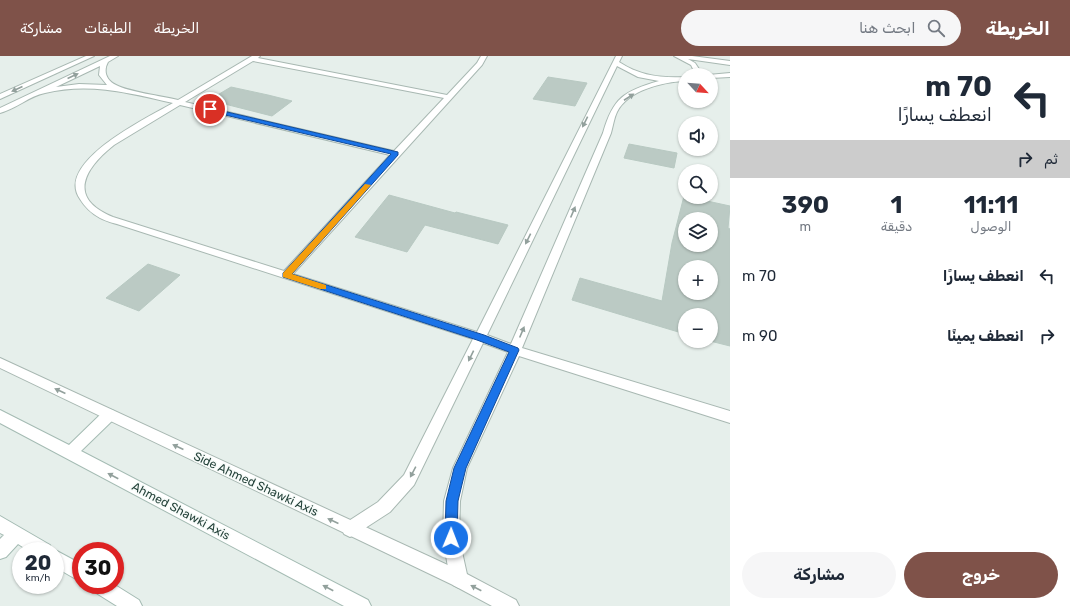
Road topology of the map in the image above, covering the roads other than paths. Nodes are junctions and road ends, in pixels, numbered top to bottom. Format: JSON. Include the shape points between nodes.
{"nodes":[{"id":1,"x":91,"y":56,"type":"edge"},
{"id":2,"x":115,"y":56,"type":"edge"},
{"id":3,"x":484,"y":56,"type":"edge"},
{"id":4,"x":676,"y":56,"type":"edge"},
{"id":5,"x":254,"y":57,"type":"edge"},
{"id":6,"x":617,"y":58,"type":"edge"},
{"id":7,"x":106,"y":60,"type":"junction"},
{"id":8,"x":730,"y":63,"type":"edge"},
{"id":9,"x":695,"y":68,"type":"edge"},
{"id":10,"x":730,"y":75,"type":"edge"},
{"id":11,"x":718,"y":76,"type":"edge"},
{"id":12,"x":672,"y":80,"type":"junction"},
{"id":13,"x":678,"y":80,"type":"edge"},
{"id":14,"x":114,"y":86,"type":"junction"},
{"id":15,"x":41,"y":91,"type":"junction"},
{"id":16,"x":0,"y":96,"type":"edge"},
{"id":17,"x":448,"y":97,"type":"junction"},
{"id":18,"x":179,"y":102,"type":"junction"},
{"id":19,"x":0,"y":111,"type":"edge"},
{"id":20,"x":396,"y":154,"type":"junction"},
{"id":21,"x":286,"y":275,"type":"junction"},
{"id":22,"x":480,"y":337,"type":"junction"},
{"id":23,"x":515,"y":350,"type":"junction"},
{"id":24,"x":0,"y":363,"type":"edge"},
{"id":25,"x":109,"y":415,"type":"junction"},
{"id":26,"x":0,"y":416,"type":"edge"},
{"id":27,"x":730,"y":417,"type":"edge"},
{"id":28,"x":70,"y":453,"type":"junction"},
{"id":29,"x":0,"y":524,"type":"edge"},
{"id":30,"x":350,"y":529,"type":"junction"},
{"id":31,"x":16,"y":534,"type":"junction"},
{"id":32,"x":29,"y":542,"type":"edge"},
{"id":33,"x":0,"y":551,"type":"edge"},
{"id":34,"x":459,"y":579,"type":"junction"},
{"id":35,"x":114,"y":594,"type":"edge"},
{"id":36,"x":133,"y":606,"type":"edge"},
{"id":37,"x":362,"y":606,"type":"edge"},
{"id":38,"x":510,"y":606,"type":"edge"}],
"edges":[{"from":1,"to":16,"type":"street","one_way":true},
{"from":2,"to":7,"type":"street"},
{"from":3,"to":17,"type":"street","via":[[480,64]]},
{"from":4,"to":8,"type":"street"},
{"from":4,"to":9,"type":"street","via":[[693,64]]},
{"from":5,"to":17,"type":"street"},
{"from":5,"to":18,"type":"street"},
{"from":6,"to":12,"type":"street","via":[[632,73]]},
{"from":6,"to":22,"type":"street","one_way":true},
{"from":7,"to":14,"type":"street","via":[[101,67],[101,74],[105,81]]},
{"from":15,"to":7,"type":"street","one_way":true},
{"from":10,"to":11,"type":"street"},
{"from":12,"to":13,"type":"street"},
{"from":23,"to":12,"type":"street","one_way":true,"via":[[607,133],[613,112],[618,104],[638,91],[653,84]]},
{"from":14,"to":15,"type":"street","via":[[79,86]]},
{"from":14,"to":18,"type":"street"},
{"from":15,"to":19,"type":"street"},
{"from":17,"to":20,"type":"street"},
{"from":18,"to":20,"type":"street"},
{"from":18,"to":21,"type":"street","via":[[94,156],[82,171],[79,187],[85,202],[101,215]]},
{"from":20,"to":21,"type":"street"},
{"from":21,"to":22,"type":"street"},
{"from":22,"to":23,"type":"street"},
{"from":22,"to":30,"type":"street","one_way":true,"via":[[409,480],[384,507]]},
{"from":23,"to":27,"type":"street"},
{"from":23,"to":34,"type":"street","via":[[460,468],[452,501],[451,538]]},
{"from":25,"to":24,"type":"street","name":"Side Ahmed Shawki Axis","one_way":true},
{"from":25,"to":28,"type":"street"},
{"from":30,"to":25,"type":"street","name":"Side Ahmed Shawki Axis","one_way":true},
{"from":26,"to":28,"type":"street","name":"Ahmed Shawki Axis"},
{"from":37,"to":28,"type":"street","name":"Ahmed Shawki Axis","one_way":true},
{"from":29,"to":31,"type":"street"},
{"from":30,"to":34,"type":"street","name":"Side Ahmed Shawki Axis"},
{"from":31,"to":32,"type":"street"},
{"from":31,"to":33,"type":"street"},
{"from":38,"to":34,"type":"street","name":"Side Ahmed Shawki Axis","one_way":true},
{"from":35,"to":36,"type":"street"}]}
